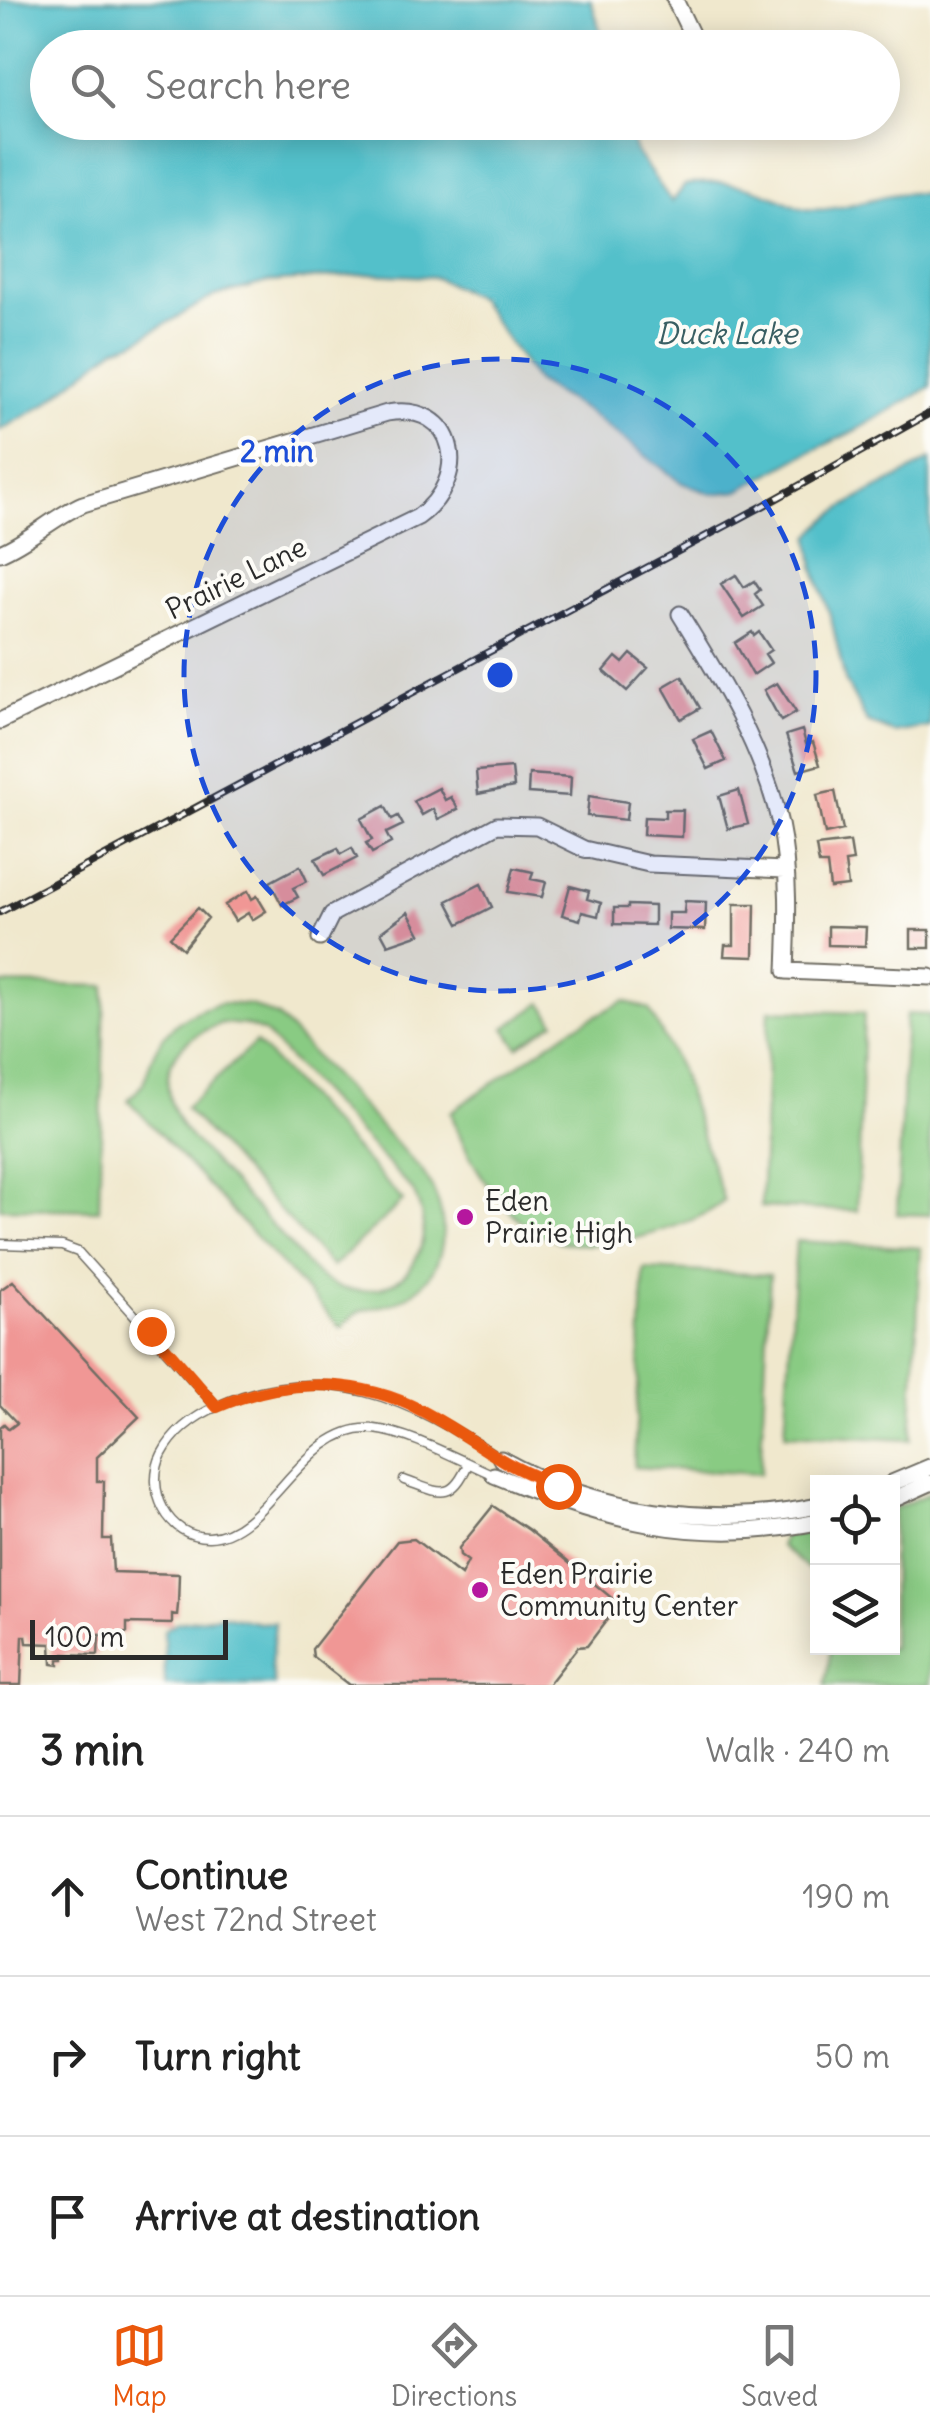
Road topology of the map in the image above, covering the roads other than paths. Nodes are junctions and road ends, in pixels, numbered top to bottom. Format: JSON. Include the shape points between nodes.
{"nodes":[{"id":1,"x":675,"y":0,"type":"edge"},
{"id":2,"x":689,"y":30,"type":"edge"},
{"id":3,"x":0,"y":552,"type":"edge"},
{"id":4,"x":680,"y":614,"type":"dead end"},
{"id":5,"x":0,"y":720,"type":"edge"},
{"id":6,"x":784,"y":870,"type":"junction"},
{"id":7,"x":320,"y":938,"type":"dead end"},
{"id":8,"x":930,"y":977,"type":"edge"},
{"id":9,"x":0,"y":1244,"type":"edge"},
{"id":10,"x":217,"y":1407,"type":"junction"},
{"id":11,"x":500,"y":1459,"type":"joint"},
{"id":12,"x":468,"y":1464,"type":"junction"},
{"id":13,"x":930,"y":1467,"type":"edge"},
{"id":14,"x":494,"y":1475,"type":"joint"},
{"id":15,"x":404,"y":1480,"type":"dead end"},
{"id":16,"x":900,"y":1480,"type":"edge"},
{"id":17,"x":930,"y":1483,"type":"edge"},
{"id":18,"x":900,"y":1496,"type":"edge"},
{"id":19,"x":810,"y":1507,"type":"edge"},
{"id":20,"x":810,"y":1523,"type":"edge"}],
"edges":[{"from":1,"to":2,"type":"street"},
{"from":3,"to":5,"type":"street","name":"Prairie Lane","via":[[83,504],[387,413],[418,413],[442,431],[448,446],[448,482],[418,518]]},
{"from":4,"to":6,"type":"street","via":[[754,744],[780,826]]},
{"from":6,"to":7,"type":"street","via":[[632,862],[537,826],[498,825],[332,914]]},
{"from":6,"to":8,"type":"street","via":[[786,972]]},
{"from":9,"to":10,"type":"lane","via":[[78,1252]]},
{"from":10,"to":11,"type":"lane","via":[[282,1388],[350,1388],[411,1406]]},
{"from":10,"to":12,"type":"lane","via":[[179,1432],[156,1472],[166,1515],[200,1537],[238,1528],[322,1446],[350,1431],[390,1432]]},
{"from":11,"to":19,"type":"street","via":[[568,1489],[660,1511],[746,1516]]},
{"from":12,"to":14,"type":"lane"},
{"from":12,"to":15,"type":"lane","via":[[455,1488],[444,1493]]},
{"from":13,"to":16,"type":"street"},
{"from":14,"to":20,"type":"street","via":[[562,1503],[658,1527],[740,1532]]},
{"from":17,"to":18,"type":"street"}]}
